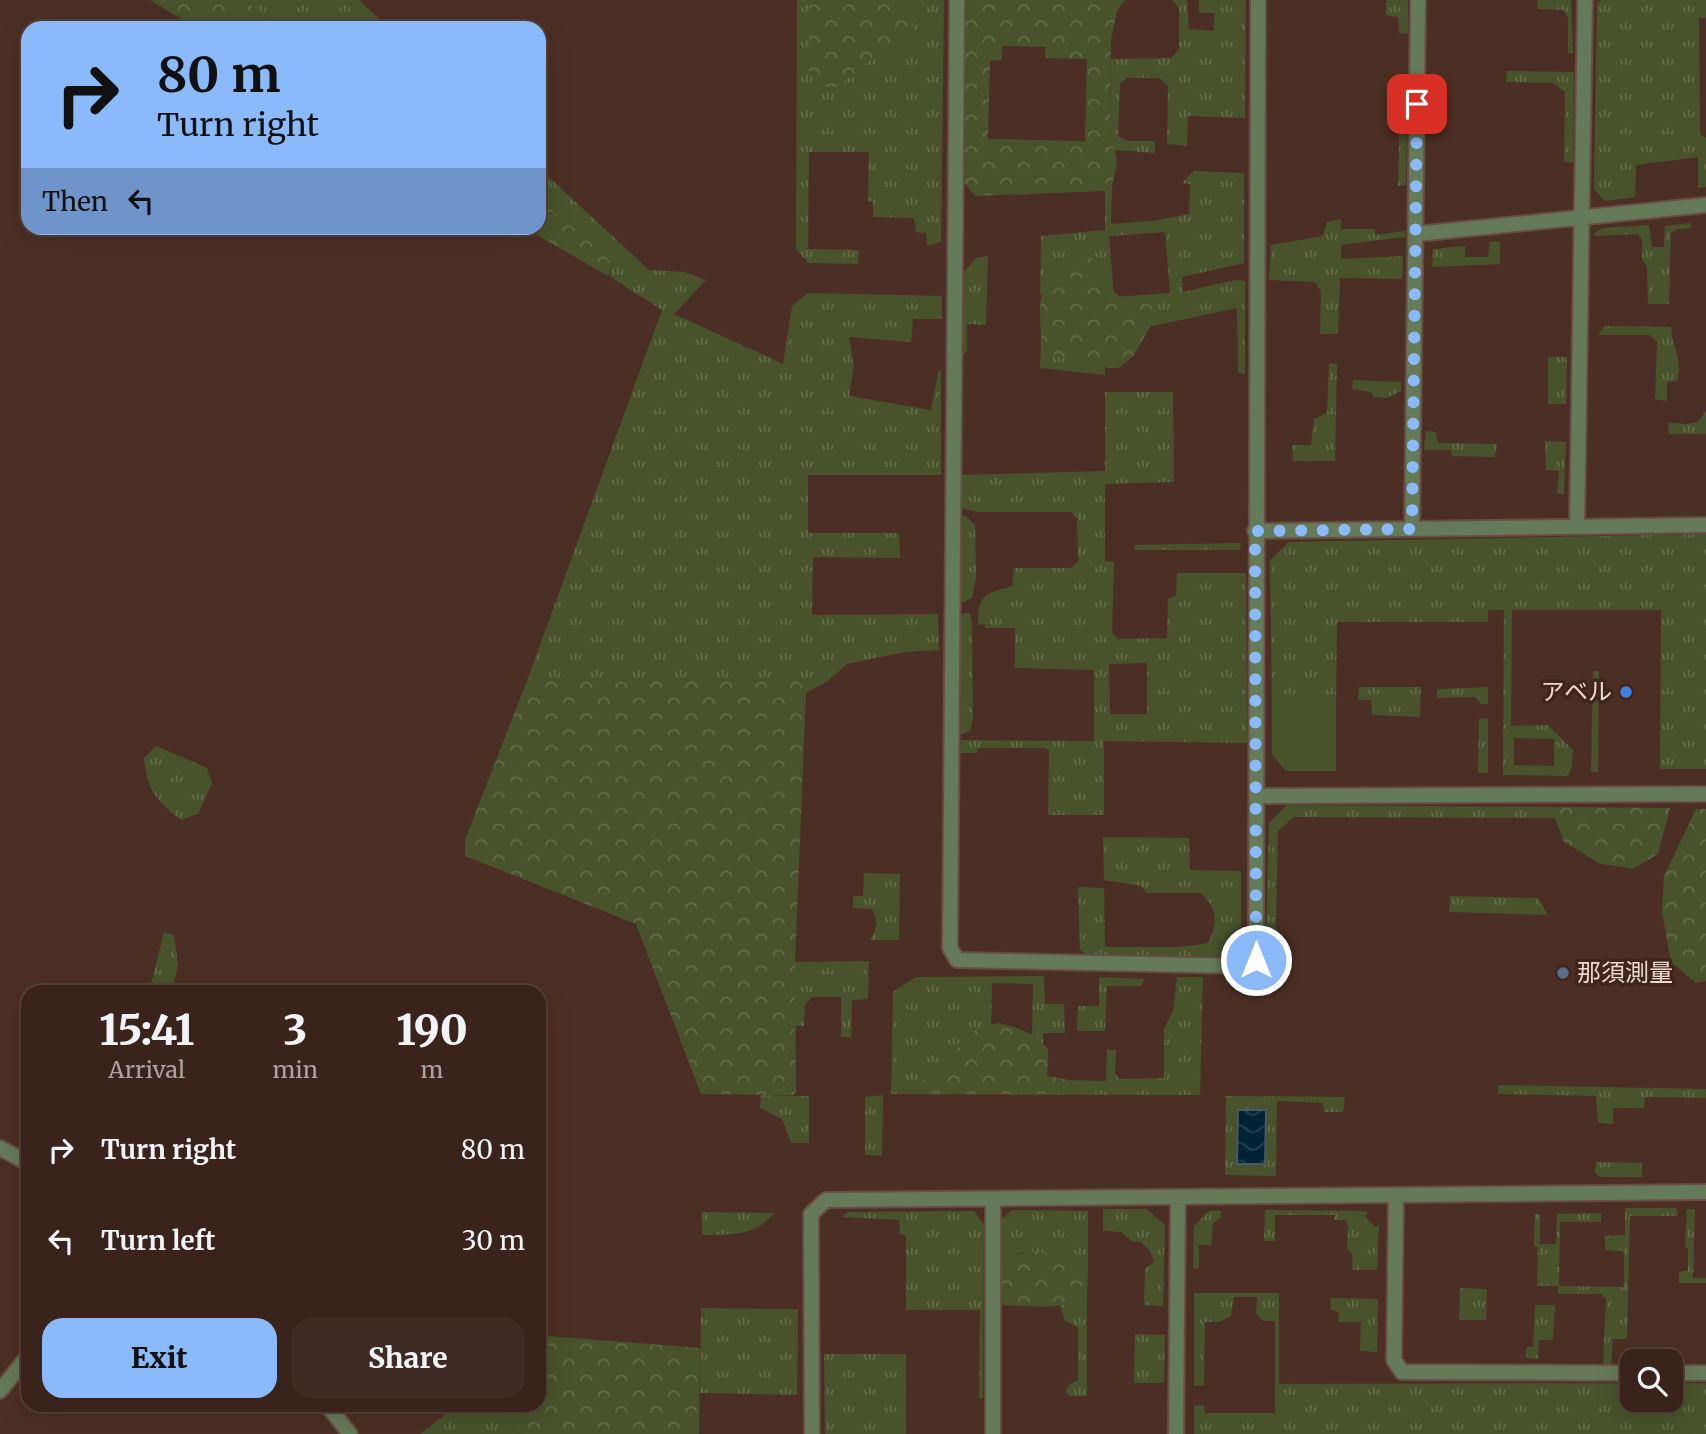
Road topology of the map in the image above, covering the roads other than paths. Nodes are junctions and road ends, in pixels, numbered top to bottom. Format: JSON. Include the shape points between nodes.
{"nodes":[{"id":1,"x":957,"y":0,"type":"edge"},
{"id":2,"x":1258,"y":0,"type":"edge"},
{"id":3,"x":1418,"y":0,"type":"edge"},
{"id":4,"x":1585,"y":0,"type":"edge"},
{"id":5,"x":1706,"y":205,"type":"edge"},
{"id":6,"x":1583,"y":218,"type":"junction"},
{"id":7,"x":1416,"y":234,"type":"junction"},
{"id":8,"x":1706,"y":525,"type":"edge"},
{"id":9,"x":1577,"y":526,"type":"junction"},
{"id":10,"x":1412,"y":529,"type":"junction"},
{"id":11,"x":1255,"y":531,"type":"junction"},
{"id":12,"x":1706,"y":794,"type":"edge"},
{"id":13,"x":1257,"y":796,"type":"junction"},
{"id":14,"x":0,"y":1148,"type":"edge"},
{"id":15,"x":21,"y":1159,"type":"edge"},
{"id":16,"x":1706,"y":1192,"type":"edge"},
{"id":17,"x":1396,"y":1195,"type":"junction"},
{"id":18,"x":1178,"y":1197,"type":"junction"},
{"id":19,"x":993,"y":1199,"type":"junction"},
{"id":20,"x":21,"y":1365,"type":"edge"},
{"id":21,"x":1620,"y":1373,"type":"edge"},
{"id":22,"x":1683,"y":1373,"type":"edge"},
{"id":23,"x":1706,"y":1373,"type":"edge"},
{"id":24,"x":0,"y":1391,"type":"edge"},
{"id":25,"x":333,"y":1412,"type":"edge"},
{"id":26,"x":350,"y":1434,"type":"edge"},
{"id":27,"x":812,"y":1434,"type":"edge"},
{"id":28,"x":993,"y":1434,"type":"edge"},
{"id":29,"x":1176,"y":1434,"type":"edge"}],
"edges":[{"from":1,"to":13,"type":"street","via":[[950,948],[957,960],[1242,966],[1256,960]]},
{"from":2,"to":11,"type":"street"},
{"from":3,"to":7,"type":"street"},
{"from":4,"to":6,"type":"street"},
{"from":5,"to":6,"type":"street"},
{"from":6,"to":7,"type":"street"},
{"from":6,"to":9,"type":"street"},
{"from":7,"to":10,"type":"street"},
{"from":8,"to":9,"type":"street"},
{"from":9,"to":10,"type":"street"},
{"from":10,"to":11,"type":"street"},
{"from":11,"to":13,"type":"street"},
{"from":12,"to":13,"type":"street"},
{"from":14,"to":15,"type":"street"},
{"from":16,"to":17,"type":"street"},
{"from":17,"to":18,"type":"street"},
{"from":17,"to":21,"type":"street","via":[[1394,1360],[1402,1372]]},
{"from":18,"to":19,"type":"street"},
{"from":18,"to":29,"type":"street"},
{"from":19,"to":27,"type":"street","via":[[826,1200],[811,1214]]},
{"from":19,"to":28,"type":"street"},
{"from":20,"to":24,"type":"street"},
{"from":22,"to":23,"type":"street"},
{"from":25,"to":26,"type":"street"}]}
